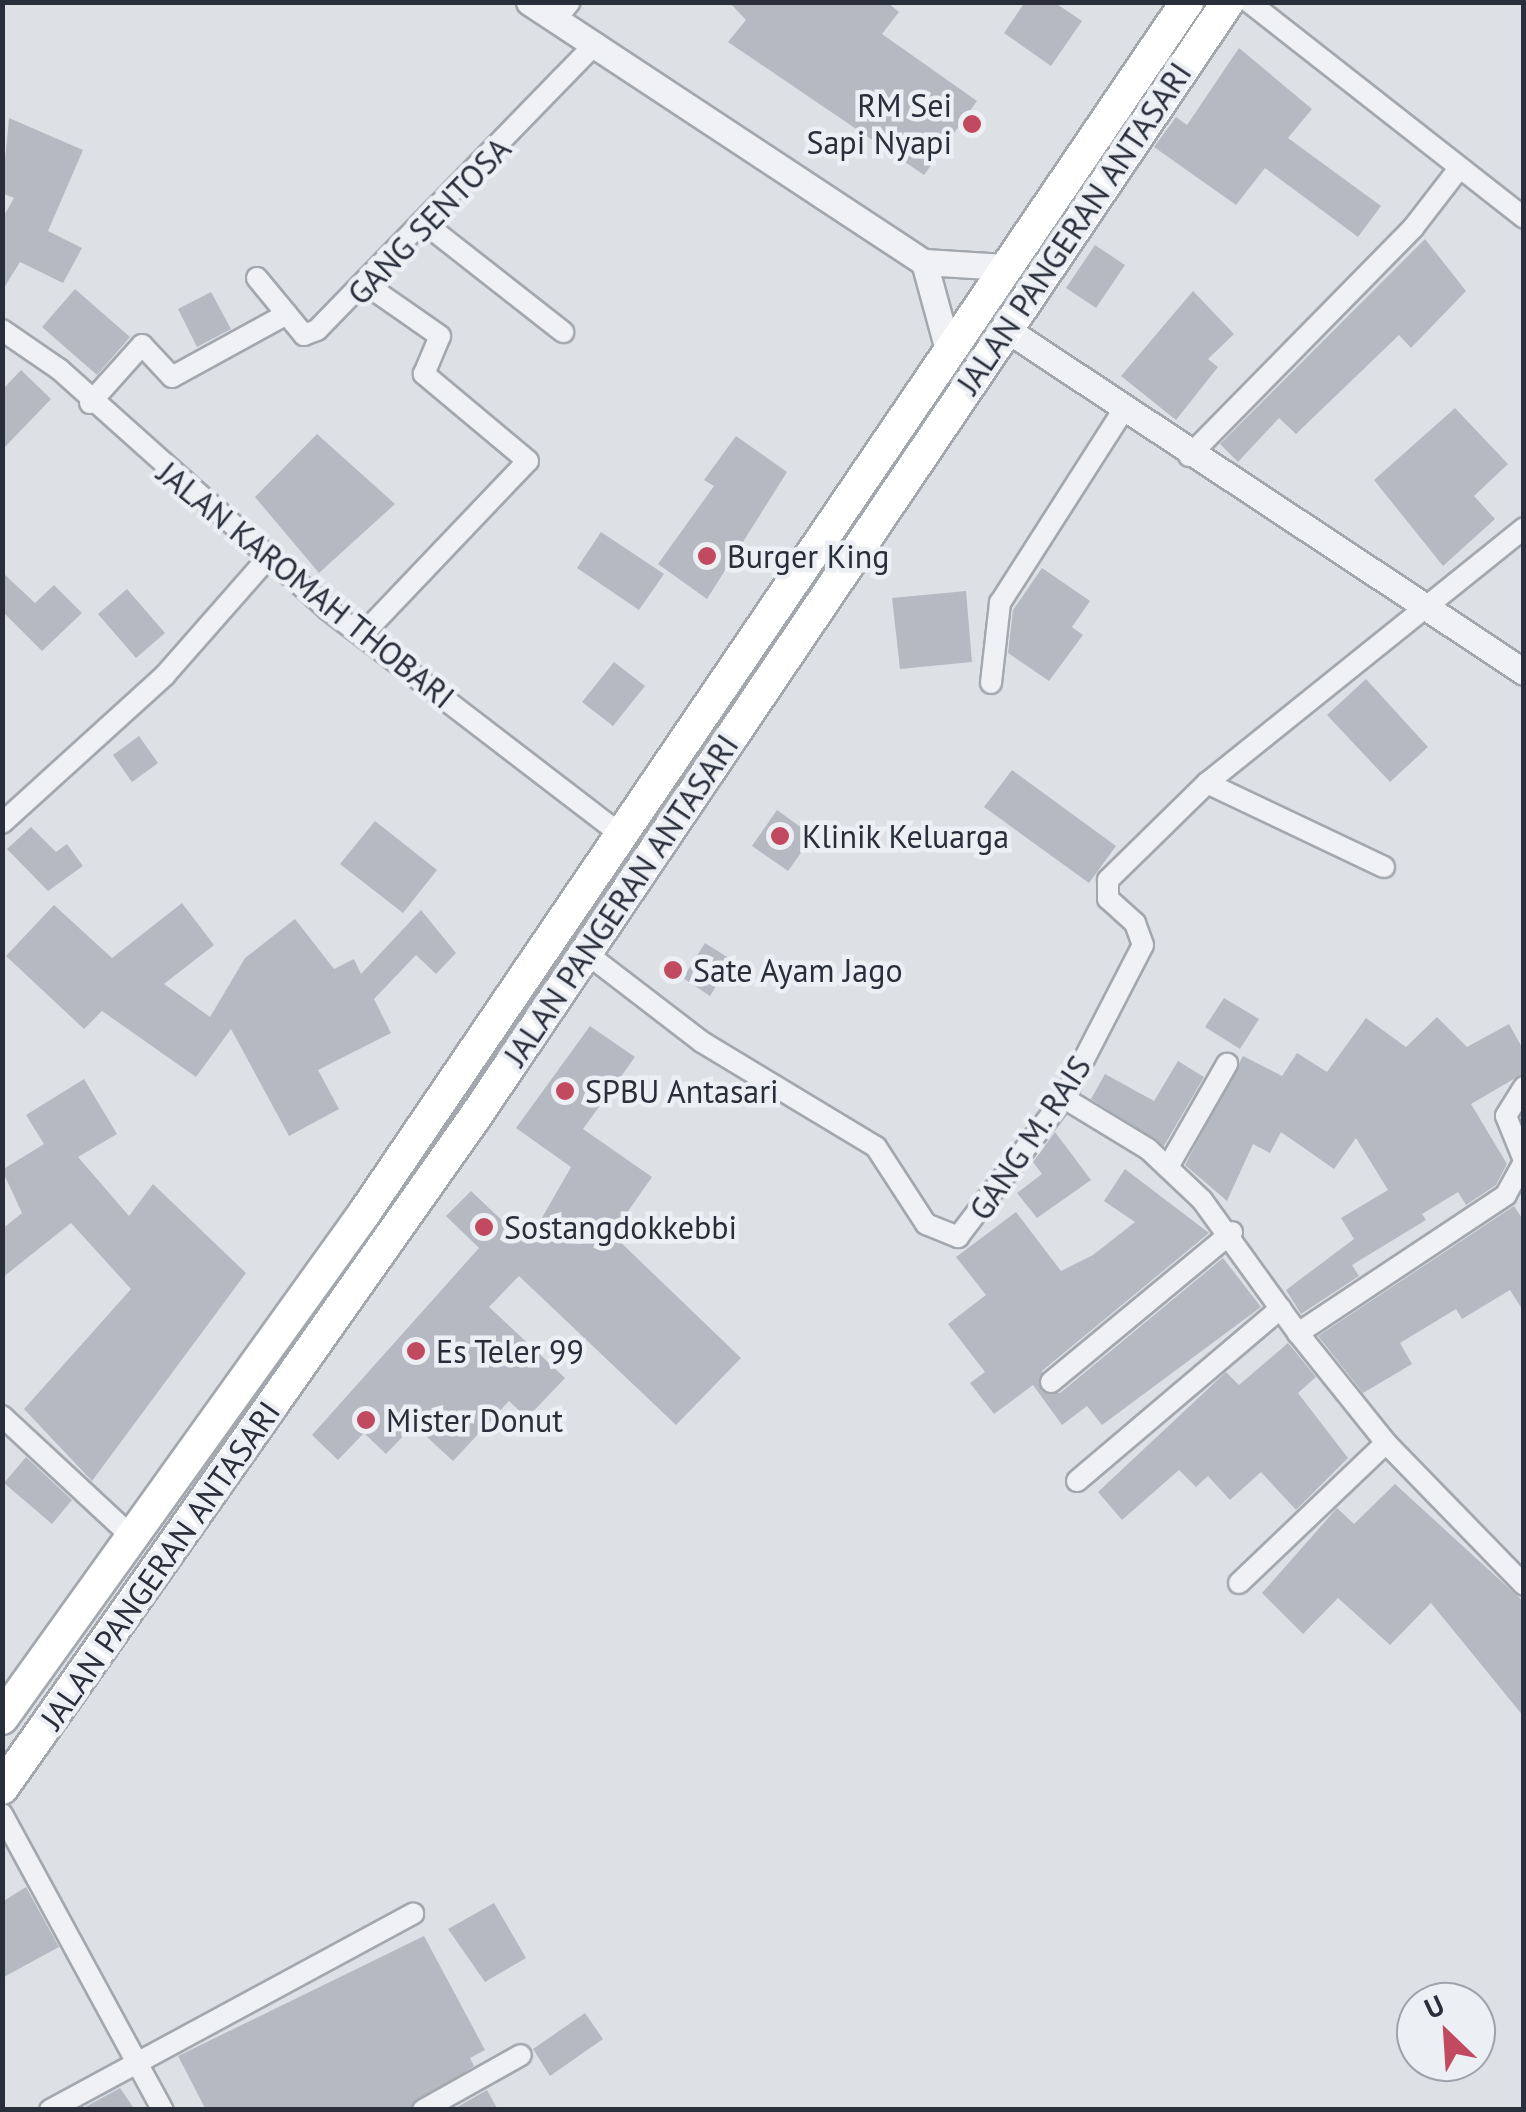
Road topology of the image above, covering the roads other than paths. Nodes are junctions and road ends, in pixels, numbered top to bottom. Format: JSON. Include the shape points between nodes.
{"nodes":[{"id":1,"x":529,"y":2,"type":"edge"},
{"id":2,"x":1187,"y":2,"type":"edge"},
{"id":3,"x":1228,"y":2,"type":"edge"},
{"id":4,"x":1249,"y":2,"type":"edge"},
{"id":5,"x":564,"y":11,"type":"edge"},
{"id":6,"x":596,"y":43,"type":"junction"},
{"id":7,"x":1457,"y":171,"type":"junction"},
{"id":8,"x":1518,"y":204,"type":"edge"},
{"id":9,"x":428,"y":226,"type":"junction"},
{"id":10,"x":924,"y":262,"type":"junction"},
{"id":11,"x":1005,"y":268,"type":"junction"},
{"id":12,"x":258,"y":278,"type":"dead end"},
{"id":13,"x":368,"y":286,"type":"junction"},
{"id":14,"x":287,"y":314,"type":"junction"},
{"id":15,"x":1006,"y":329,"type":"junction"},
{"id":16,"x":2,"y":330,"type":"edge"},
{"id":17,"x":563,"y":332,"type":"dead end"},
{"id":18,"x":948,"y":350,"type":"junction"},
{"id":19,"x":90,"y":402,"type":"junction"},
{"id":20,"x":1123,"y":411,"type":"junction"},
{"id":21,"x":1189,"y":456,"type":"junction"},
{"id":22,"x":1524,"y":528,"type":"edge"},
{"id":23,"x":267,"y":559,"type":"junction"},
{"id":24,"x":1426,"y":609,"type":"junction"},
{"id":25,"x":362,"y":634,"type":"junction"},
{"id":26,"x":1524,"y":672,"type":"edge"},
{"id":27,"x":991,"y":684,"type":"dead end"},
{"id":28,"x":1207,"y":783,"type":"junction"},
{"id":29,"x":2,"y":823,"type":"edge"},
{"id":30,"x":618,"y":832,"type":"junction"},
{"id":31,"x":1384,"y":867,"type":"dead end"},
{"id":32,"x":586,"y":952,"type":"junction"},
{"id":33,"x":1227,"y":1064,"type":"dead end"},
{"id":34,"x":1524,"y":1087,"type":"edge"},
{"id":35,"x":1064,"y":1098,"type":"junction"},
{"id":36,"x":1524,"y":1161,"type":"edge"},
{"id":37,"x":1168,"y":1168,"type":"junction"},
{"id":38,"x":1232,"y":1232,"type":"junction"},
{"id":39,"x":301,"y":1301,"type":"junction"},
{"id":40,"x":1281,"y":1308,"type":"junction"},
{"id":41,"x":332,"y":1323,"type":"junction"},
{"id":42,"x":1298,"y":1333,"type":"junction"},
{"id":43,"x":272,"y":1340,"type":"junction"},
{"id":44,"x":304,"y":1363,"type":"junction"},
{"id":45,"x":1051,"y":1382,"type":"dead end"},
{"id":46,"x":2,"y":1416,"type":"edge"},
{"id":47,"x":1386,"y":1443,"type":"junction"},
{"id":48,"x":1077,"y":1482,"type":"dead end"},
{"id":49,"x":130,"y":1535,"type":"junction"},
{"id":50,"x":1239,"y":1582,"type":"dead end"},
{"id":51,"x":1524,"y":1585,"type":"edge"},
{"id":52,"x":12,"y":1684,"type":"edge"},
{"id":53,"x":2,"y":1718,"type":"edge"},
{"id":54,"x":2,"y":1788,"type":"edge"},
{"id":55,"x":2,"y":1814,"type":"edge"},
{"id":56,"x":412,"y":1914,"type":"dead end"},
{"id":57,"x":521,"y":2055,"type":"dead end"},
{"id":58,"x":137,"y":2060,"type":"junction"},
{"id":59,"x":50,"y":2110,"type":"edge"},
{"id":60,"x":164,"y":2110,"type":"edge"},
{"id":61,"x":423,"y":2110,"type":"edge"}],
"edges":[{"from":1,"to":5,"type":"street"},
{"from":2,"to":11,"type":"main road","name":"JALAN PANGERAN ANTASARI"},
{"from":3,"to":15,"type":"main road","name":"JALAN PANGERAN ANTASARI"},
{"from":4,"to":7,"type":"street"},
{"from":5,"to":6,"type":"street"},
{"from":6,"to":9,"type":"street","name":"GANG SENTOSA"},
{"from":6,"to":10,"type":"street"},
{"from":7,"to":8,"type":"street"},
{"from":7,"to":21,"type":"street","via":[[1414,228]]},
{"from":9,"to":13,"type":"street","name":"GANG SENTOSA"},
{"from":9,"to":17,"type":"street"},
{"from":10,"to":11,"type":"street"},
{"from":10,"to":18,"type":"street"},
{"from":11,"to":18,"type":"main road","name":"JALAN PANGERAN ANTASARI"},
{"from":12,"to":14,"type":"street"},
{"from":13,"to":14,"type":"street","name":"GANG SENTOSA","via":[[304,335]]},
{"from":13,"to":25,"type":"street","via":[[440,336],[424,374],[528,461]]},
{"from":14,"to":19,"type":"street","via":[[172,377],[142,345]]},
{"from":15,"to":20,"type":"street"},
{"from":15,"to":32,"type":"main road","name":"JALAN PANGERAN ANTASARI"},
{"from":16,"to":19,"type":"street","name":"JALAN KAROMAH THOBARI"},
{"from":18,"to":30,"type":"main road","name":"JALAN PANGERAN ANTASARI"},
{"from":19,"to":23,"type":"street","name":"JALAN KAROMAH THOBARI"},
{"from":20,"to":21,"type":"street"},
{"from":20,"to":27,"type":"street","via":[[1000,603]]},
{"from":21,"to":24,"type":"street"},
{"from":22,"to":24,"type":"street","name":"GANG M. RAIS"},
{"from":23,"to":25,"type":"street","name":"JALAN KAROMAH THOBARI"},
{"from":23,"to":29,"type":"street","via":[[165,675]]},
{"from":24,"to":26,"type":"street"},
{"from":24,"to":28,"type":"street","name":"GANG M. RAIS"},
{"from":25,"to":30,"type":"street","name":"JALAN KAROMAH THOBARI"},
{"from":28,"to":31,"type":"street"},
{"from":28,"to":35,"type":"street","name":"GANG M. RAIS","via":[[1108,880],[1108,899],[1135,923],[1143,945]]},
{"from":30,"to":39,"type":"main road","name":"JALAN PANGERAN ANTASARI"},
{"from":32,"to":35,"type":"street","name":"GANG M. RAIS","via":[[702,1042],[876,1148],[942,1237],[971,1229]]},
{"from":32,"to":41,"type":"main road","name":"JALAN PANGERAN ANTASARI"},
{"from":33,"to":37,"type":"street"},
{"from":34,"to":36,"type":"street","via":[[1506,1116]]},
{"from":35,"to":37,"type":"street"},
{"from":36,"to":42,"type":"street","via":[[1506,1195]]},
{"from":37,"to":38,"type":"street"},
{"from":38,"to":40,"type":"street"},
{"from":38,"to":45,"type":"street"},
{"from":39,"to":41,"type":"main road","via":[[304,1329]]},
{"from":39,"to":43,"type":"main road","name":"JALAN PANGERAN ANTASARI"},
{"from":40,"to":42,"type":"street"},
{"from":40,"to":48,"type":"street"},
{"from":41,"to":44,"type":"main road","name":"JALAN PANGERAN ANTASARI"},
{"from":42,"to":47,"type":"street"},
{"from":43,"to":44,"type":"main road","via":[[295,1336]]},
{"from":43,"to":49,"type":"main road","name":"JALAN PANGERAN ANTASARI"},
{"from":44,"to":54,"type":"main road","name":"JALAN PANGERAN ANTASARI"},
{"from":46,"to":49,"type":"street"},
{"from":47,"to":50,"type":"street"},
{"from":47,"to":51,"type":"street"},
{"from":49,"to":52,"type":"main road","name":"JALAN PANGERAN ANTASARI"},
{"from":52,"to":53,"type":"main road","name":"JALAN PANGERAN ANTASARI"},
{"from":55,"to":58,"type":"street"},
{"from":56,"to":58,"type":"street"},
{"from":57,"to":61,"type":"street"},
{"from":58,"to":59,"type":"street"},
{"from":58,"to":60,"type":"street"}]}
